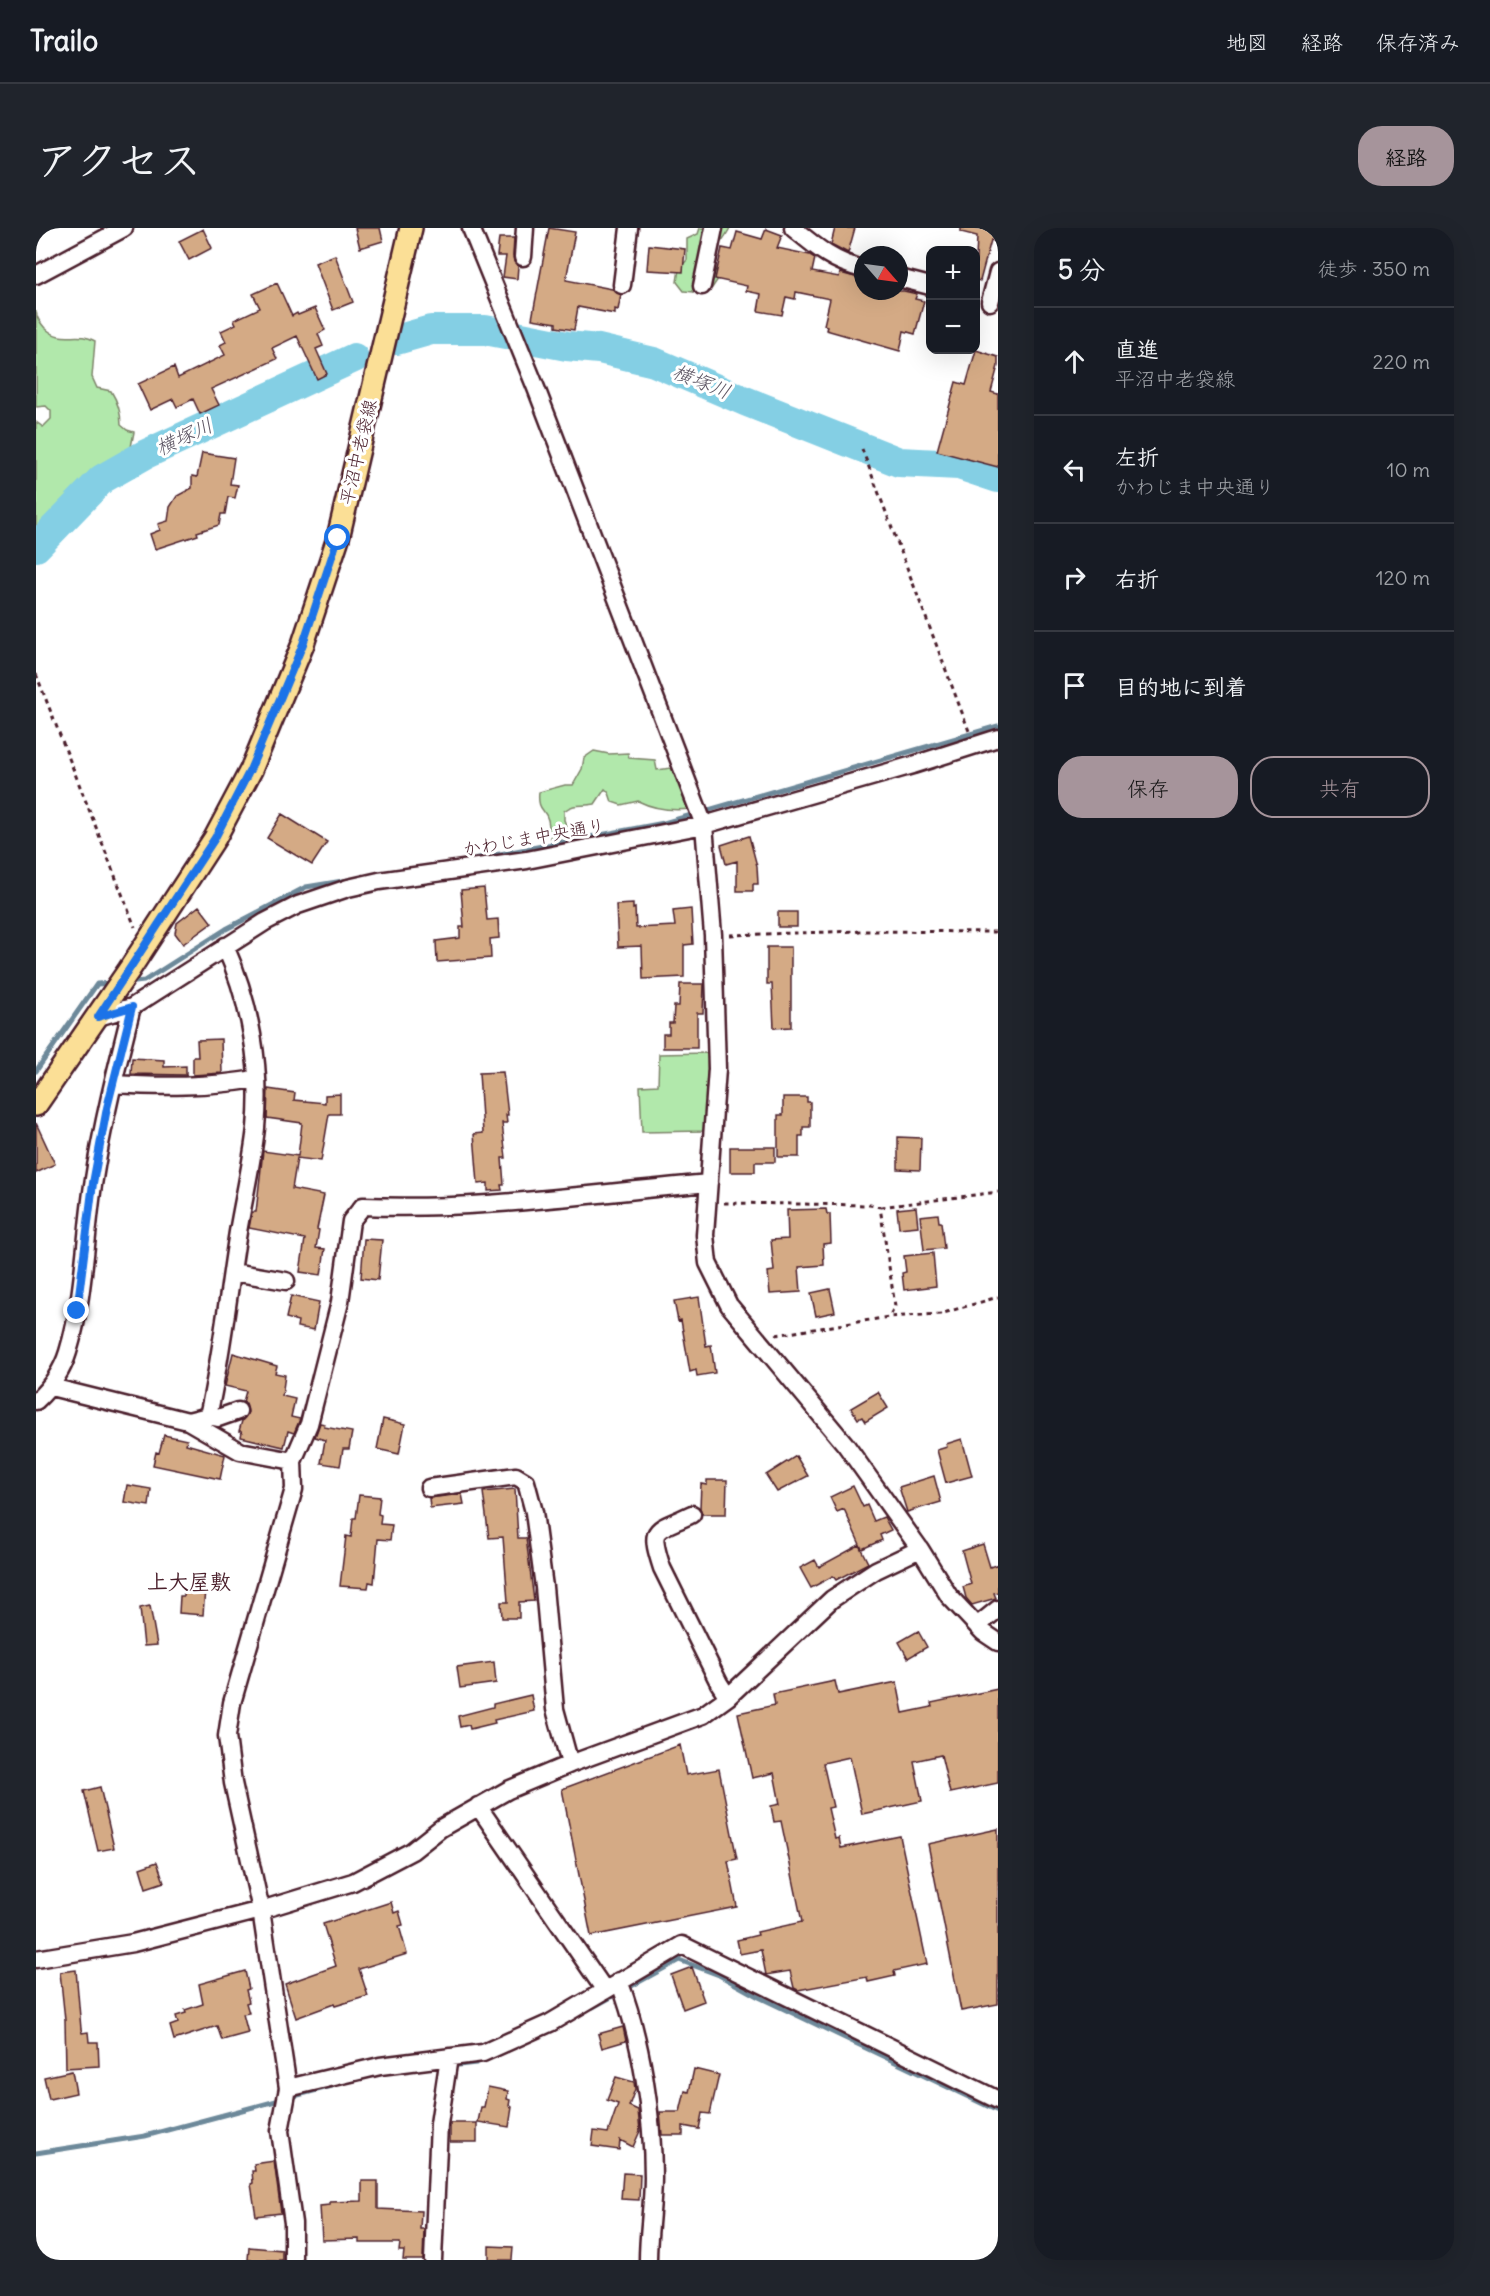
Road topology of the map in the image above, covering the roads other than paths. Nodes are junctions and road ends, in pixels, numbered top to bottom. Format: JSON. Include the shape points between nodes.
{"nodes":[{"id":1,"x":124,"y":228,"type":"edge"},
{"id":2,"x":411,"y":228,"type":"edge"},
{"id":3,"x":471,"y":228,"type":"edge"},
{"id":4,"x":525,"y":228,"type":"edge"},
{"id":5,"x":630,"y":228,"type":"edge"},
{"id":6,"x":714,"y":228,"type":"edge"},
{"id":7,"x":793,"y":228,"type":"edge"},
{"id":8,"x":523,"y":257,"type":"dead end"},
{"id":9,"x":854,"y":267,"type":"edge"},
{"id":10,"x":998,"y":272,"type":"edge"},
{"id":11,"x":36,"y":275,"type":"edge"},
{"id":12,"x":908,"y":280,"type":"edge"},
{"id":13,"x":622,"y":285,"type":"dead end"},
{"id":14,"x":926,"y":285,"type":"edge"},
{"id":15,"x":702,"y":286,"type":"dead end"},
{"id":16,"x":988,"y":301,"type":"edge"},
{"id":17,"x":998,"y":738,"type":"edge"},
{"id":18,"x":704,"y":825,"type":"junction"},
{"id":19,"x":225,"y":946,"type":"junction"},
{"id":20,"x":132,"y":1007,"type":"junction"},
{"id":21,"x":98,"y":1017,"type":"junction"},
{"id":22,"x":256,"y":1079,"type":"junction"},
{"id":23,"x":113,"y":1084,"type":"junction"},
{"id":24,"x":36,"y":1105,"type":"edge"},
{"id":25,"x":709,"y":1183,"type":"junction"},
{"id":26,"x":233,"y":1272,"type":"junction"},
{"id":27,"x":286,"y":1281,"type":"dead end"},
{"id":28,"x":51,"y":1387,"type":"junction"},
{"id":29,"x":36,"y":1401,"type":"edge"},
{"id":30,"x":238,"y":1411,"type":"dead end"},
{"id":31,"x":208,"y":1416,"type":"junction"},
{"id":32,"x":188,"y":1421,"type":"junction"},
{"id":33,"x":293,"y":1461,"type":"junction"},
{"id":34,"x":429,"y":1488,"type":"dead end"},
{"id":35,"x":692,"y":1514,"type":"dead end"},
{"id":36,"x":920,"y":1549,"type":"junction"},
{"id":37,"x":998,"y":1609,"type":"edge"},
{"id":38,"x":976,"y":1626,"type":"junction"},
{"id":39,"x":998,"y":1642,"type":"edge"},
{"id":40,"x":728,"y":1697,"type":"junction"},
{"id":41,"x":570,"y":1764,"type":"junction"},
{"id":42,"x":478,"y":1806,"type":"junction"},
{"id":43,"x":261,"y":1910,"type":"junction"},
{"id":44,"x":36,"y":1959,"type":"edge"},
{"id":45,"x":619,"y":1981,"type":"junction"},
{"id":46,"x":604,"y":1989,"type":"junction"},
{"id":47,"x":449,"y":2057,"type":"junction"},
{"id":48,"x":288,"y":2088,"type":"junction"},
{"id":49,"x":998,"y":2100,"type":"edge"},
{"id":50,"x":293,"y":2260,"type":"edge"},
{"id":51,"x":432,"y":2260,"type":"edge"},
{"id":52,"x":648,"y":2260,"type":"edge"}],
"edges":[{"from":1,"to":11,"type":"street"},
{"from":2,"to":21,"type":"main road","name":"平沼中老袋線","via":[[338,538],[303,644],[250,770],[215,838]]},
{"from":3,"to":18,"type":"street"},
{"from":4,"to":8,"type":"street"},
{"from":5,"to":13,"type":"street"},
{"from":6,"to":15,"type":"street"},
{"from":7,"to":9,"type":"street","via":[[818,250]]},
{"from":10,"to":16,"type":"street"},
{"from":12,"to":14,"type":"street"},
{"from":17,"to":18,"type":"street","name":"かわじま中央通り"},
{"from":18,"to":19,"type":"street","name":"かわじま中央通り","via":[[527,861],[348,888],[298,905]]},
{"from":18,"to":25,"type":"street","via":[[714,935],[717,1069]]},
{"from":19,"to":20,"type":"street","name":"かわじま中央通り"},
{"from":19,"to":22,"type":"street","via":[[247,1011]]},
{"from":20,"to":21,"type":"street","name":"かわじま中央通り"},
{"from":20,"to":23,"type":"street"},
{"from":21,"to":24,"type":"main road","name":"平沼中老袋線"},
{"from":22,"to":23,"type":"street","via":[[171,1088]]},
{"from":22,"to":26,"type":"street","via":[[256,1127]]},
{"from":23,"to":28,"type":"street","via":[[93,1183],[77,1311],[68,1353]]},
{"from":25,"to":33,"type":"street","via":[[480,1204],[363,1206],[351,1221],[340,1302],[309,1424]]},
{"from":25,"to":36,"type":"street","via":[[705,1235],[708,1263],[729,1305],[845,1444]]},
{"from":26,"to":27,"type":"street"},
{"from":26,"to":31,"type":"street"},
{"from":28,"to":29,"type":"street"},
{"from":28,"to":32,"type":"street"},
{"from":30,"to":31,"type":"street","via":[[218,1418]]},
{"from":31,"to":32,"type":"street"},
{"from":32,"to":33,"type":"street","via":[[240,1451]]},
{"from":33,"to":43,"type":"street","via":[[294,1489],[231,1703],[227,1736],[233,1783]]},
{"from":34,"to":41,"type":"street","via":[[516,1476],[526,1482],[544,1587],[555,1709]]},
{"from":35,"to":40,"type":"street","via":[[658,1530],[654,1538],[656,1550]]},
{"from":36,"to":38,"type":"street","via":[[949,1596]]},
{"from":36,"to":40,"type":"street","via":[[876,1570],[832,1599]]},
{"from":37,"to":38,"type":"street"},
{"from":38,"to":39,"type":"street"},
{"from":40,"to":41,"type":"street","via":[[703,1715]]},
{"from":41,"to":42,"type":"street"},
{"from":42,"to":43,"type":"street","via":[[412,1851],[353,1882]]},
{"from":42,"to":46,"type":"street"},
{"from":43,"to":44,"type":"street","via":[[133,1943]]},
{"from":43,"to":48,"type":"street"},
{"from":45,"to":46,"type":"street"},
{"from":45,"to":49,"type":"street","via":[[682,1945]]},
{"from":45,"to":52,"type":"street","via":[[637,2041],[652,2139]]},
{"from":46,"to":47,"type":"street","via":[[550,2023],[483,2053]]},
{"from":47,"to":48,"type":"street","via":[[380,2066]]},
{"from":47,"to":51,"type":"street","via":[[439,2124]]},
{"from":48,"to":50,"type":"street","via":[[280,2132]]}]}
